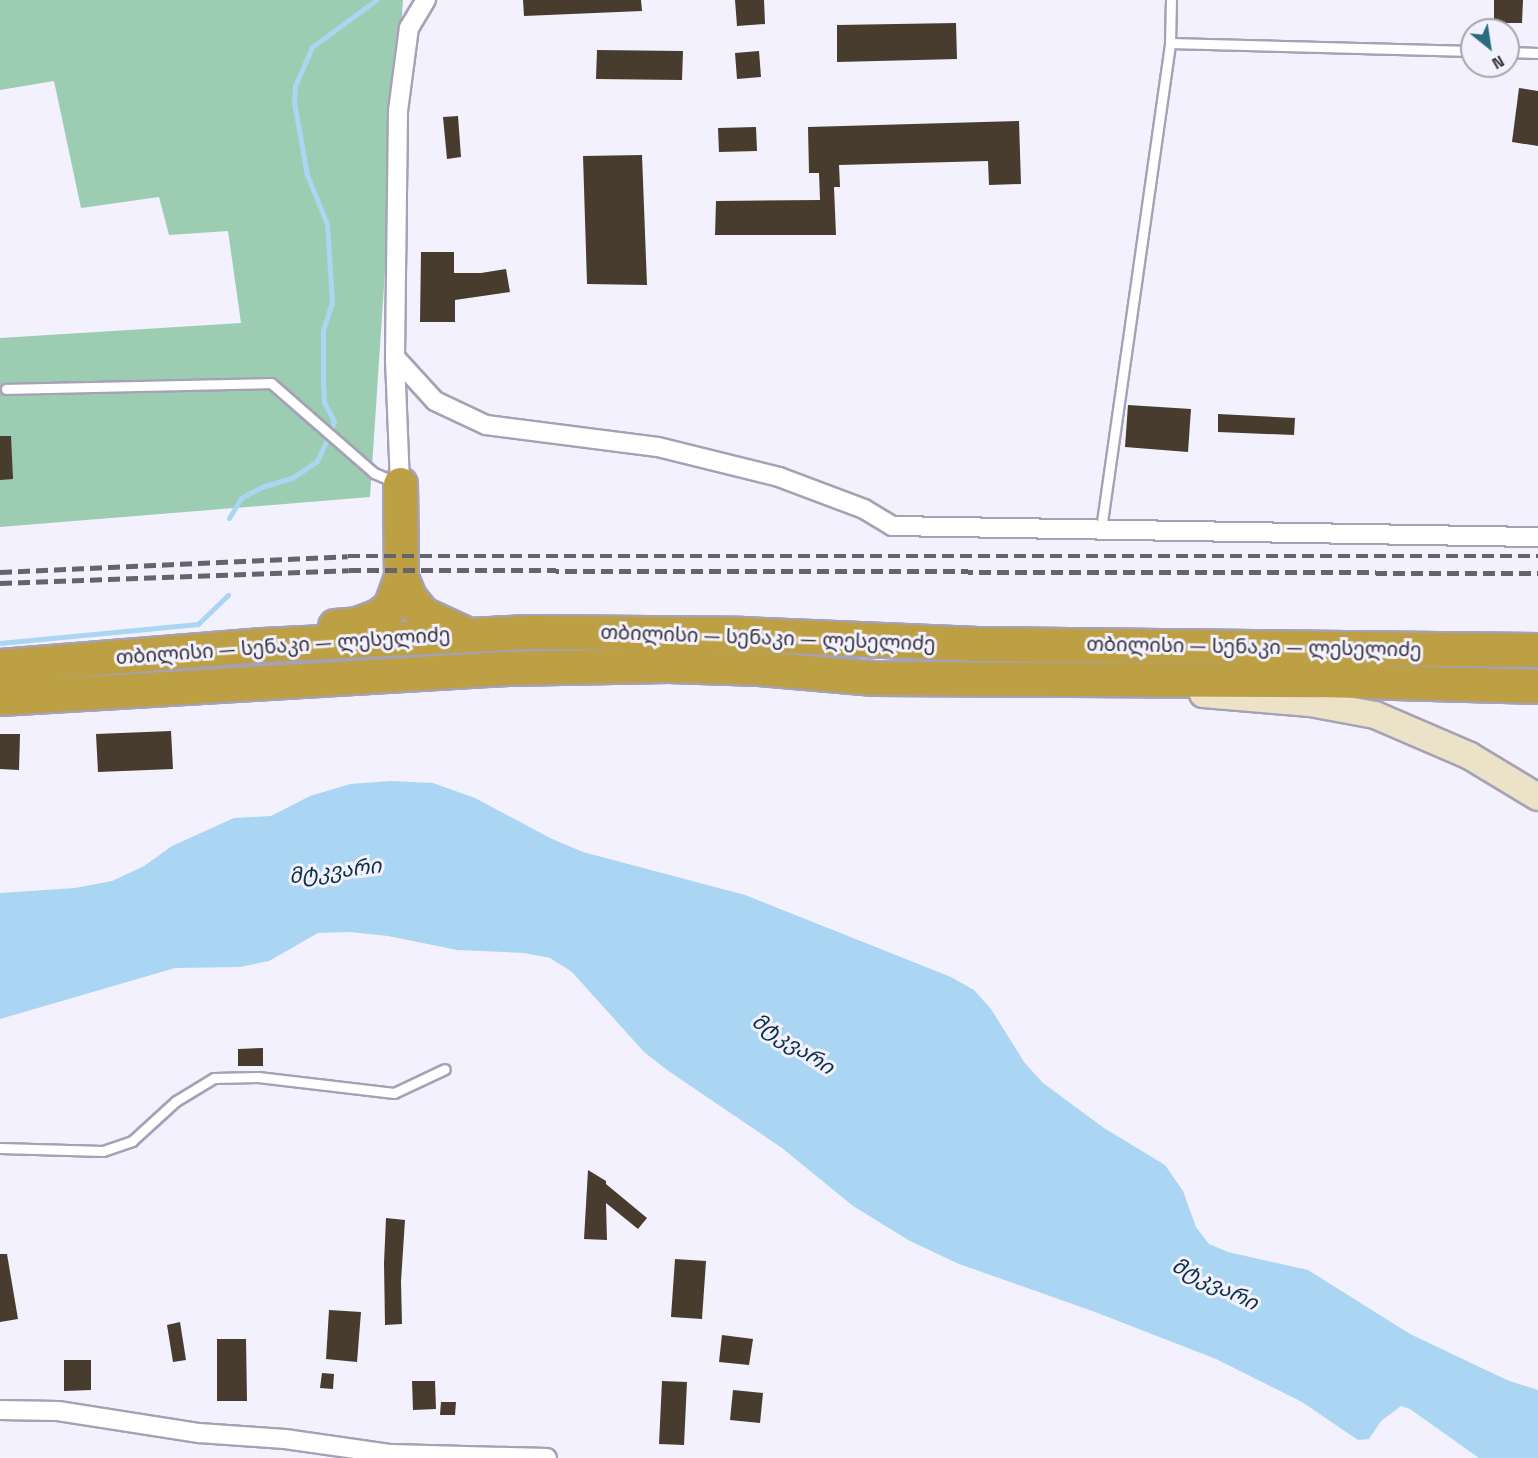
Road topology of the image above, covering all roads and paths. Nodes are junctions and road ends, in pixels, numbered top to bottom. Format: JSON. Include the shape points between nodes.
{"nodes":[{"id":1,"x":426,"y":0,"type":"edge"},
{"id":2,"x":1171,"y":0,"type":"edge"},
{"id":3,"x":1170,"y":43,"type":"junction"},
{"id":4,"x":1460,"y":51,"type":"edge"},
{"id":5,"x":1520,"y":52,"type":"edge"},
{"id":6,"x":1538,"y":53,"type":"edge"},
{"id":7,"x":395,"y":357,"type":"junction"},
{"id":8,"x":6,"y":389,"type":"dead end"},
{"id":9,"x":400,"y":484,"type":"junction"},
{"id":10,"x":1101,"y":529,"type":"junction"},
{"id":11,"x":1538,"y":537,"type":"edge"},
{"id":12,"x":401,"y":577,"type":"junction"},
{"id":13,"x":470,"y":634,"type":"junction"},
{"id":14,"x":262,"y":645,"type":"junction"},
{"id":15,"x":1538,"y":650,"type":"edge"},
{"id":16,"x":0,"y":666,"type":"edge"},
{"id":17,"x":1070,"y":679,"type":"junction"},
{"id":18,"x":1538,"y":686,"type":"edge"},
{"id":19,"x":0,"y":698,"type":"edge"},
{"id":20,"x":1538,"y":797,"type":"edge"},
{"id":21,"x":445,"y":1069,"type":"dead end"},
{"id":22,"x":0,"y":1148,"type":"edge"},
{"id":23,"x":0,"y":1410,"type":"edge"},
{"id":24,"x":474,"y":1456,"type":"edge"},
{"id":25,"x":547,"y":1458,"type":"edge"}],
"edges":[{"from":1,"to":7,"type":"street","via":[[409,28],[398,111]]},
{"from":2,"to":3,"type":"lane"},
{"from":3,"to":4,"type":"lane"},
{"from":3,"to":10,"type":"lane"},
{"from":5,"to":6,"type":"lane"},
{"from":7,"to":9,"type":"street"},
{"from":7,"to":10,"type":"street","via":[[435,400],[486,425],[680,452],[788,481],[864,509],[892,526]]},
{"from":8,"to":9,"type":"lane","via":[[271,383],[374,473]]},
{"from":9,"to":12,"type":"highway"},
{"from":10,"to":11,"type":"street"},
{"from":12,"to":13,"type":"highway","via":[[409,597],[423,614]]},
{"from":12,"to":14,"type":"highway","via":[[390,607],[378,616],[357,624],[293,629]]},
{"from":13,"to":14,"type":"highway","name":"თბილისი — სენაკი — ლესელიძე"},
{"from":13,"to":15,"type":"highway","name":"თბილისი — სენაკი — ლესელიძე","via":[[741,634],[978,644]]},
{"from":14,"to":16,"type":"highway","name":"თბილისი — სენაკი — ლესელიძე"},
{"from":17,"to":18,"type":"highway","name":"თბილისი — სენაკი — ლესელიძე"},
{"from":17,"to":19,"type":"highway","name":"თბილისი — სენაკი — ლესელიძე","via":[[874,678],[668,665],[507,668]]},
{"from":17,"to":20,"type":"main road","via":[[1310,703],[1375,715],[1470,756]]},
{"from":21,"to":22,"type":"lane","via":[[394,1093],[258,1077],[214,1078],[176,1101],[132,1141],[102,1151]]},
{"from":23,"to":24,"type":"street","via":[[58,1411],[391,1454]]},
{"from":24,"to":25,"type":"street"}]}
